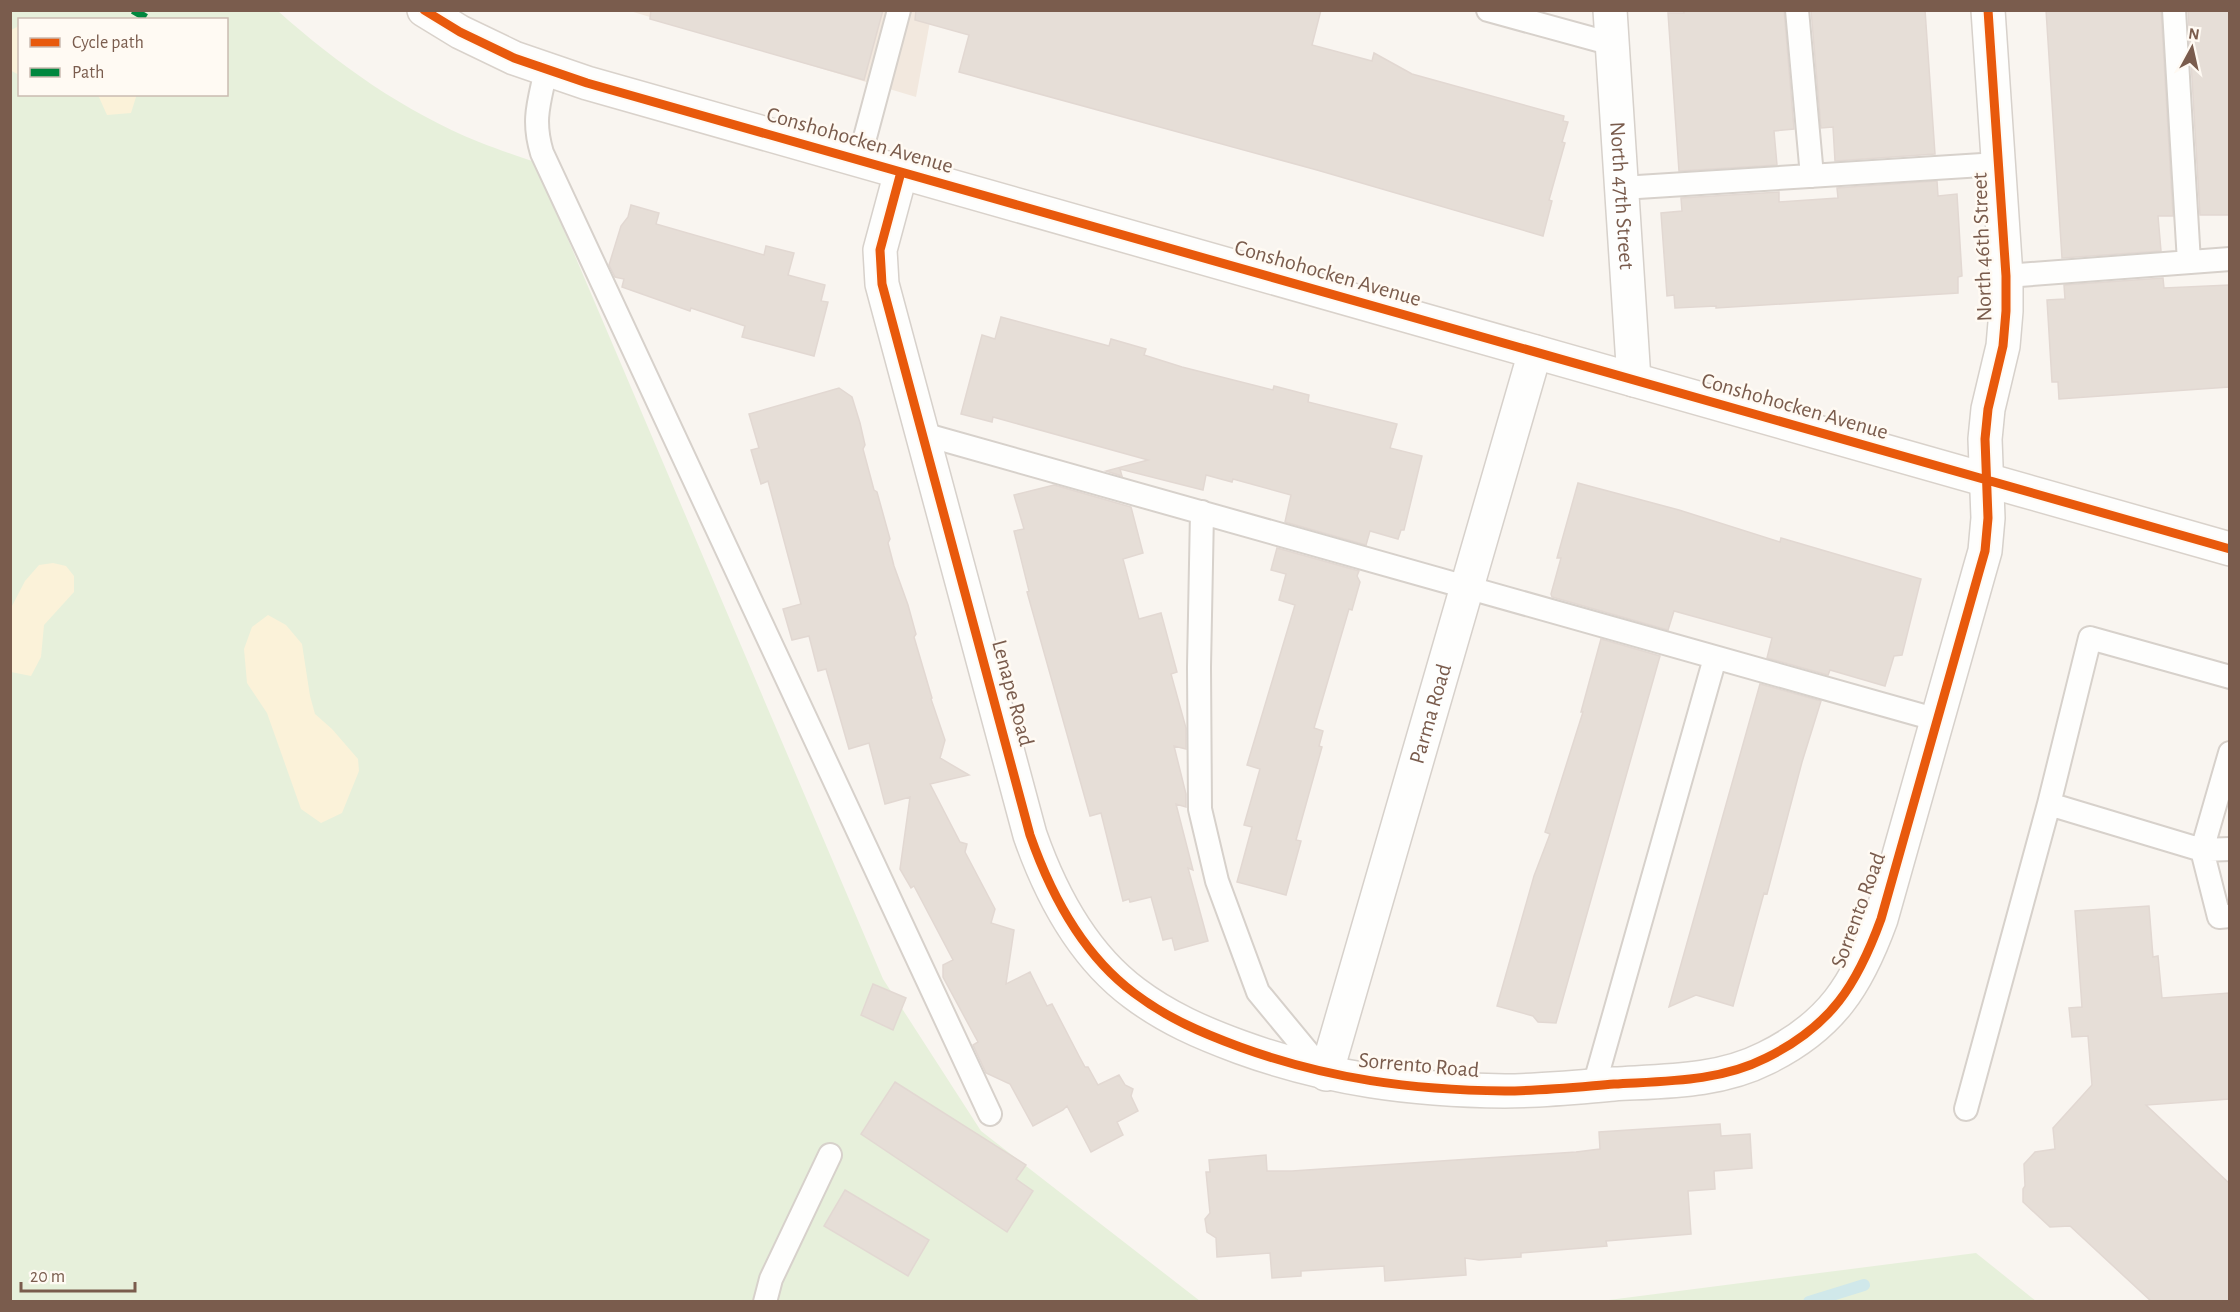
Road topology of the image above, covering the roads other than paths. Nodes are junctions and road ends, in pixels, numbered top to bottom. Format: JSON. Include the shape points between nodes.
{"nodes":[{"id":1,"x":424,"y":10,"type":"edge"},
{"id":2,"x":899,"y":10,"type":"edge"},
{"id":3,"x":1488,"y":10,"type":"edge"},
{"id":4,"x":1610,"y":10,"type":"edge"},
{"id":5,"x":1797,"y":10,"type":"edge"},
{"id":6,"x":1988,"y":10,"type":"edge"},
{"id":7,"x":2174,"y":10,"type":"edge"},
{"id":8,"x":1612,"y":44,"type":"junction"},
{"id":9,"x":546,"y":70,"type":"junction"},
{"id":10,"x":859,"y":160,"type":"junction"},
{"id":11,"x":1998,"y":164,"type":"junction"},
{"id":12,"x":901,"y":172,"type":"junction"},
{"id":13,"x":1812,"y":176,"type":"junction"},
{"id":14,"x":1622,"y":188,"type":"junction"},
{"id":15,"x":2229,"y":259,"type":"edge"},
{"id":16,"x":2189,"y":262,"type":"junction"},
{"id":17,"x":2006,"y":276,"type":"junction"},
{"id":18,"x":1535,"y":352,"type":"junction"},
{"id":19,"x":1634,"y":380,"type":"junction"},
{"id":20,"x":923,"y":434,"type":"junction"},
{"id":21,"x":1988,"y":481,"type":"junction"},
{"id":22,"x":1202,"y":512,"type":"junction"},
{"id":23,"x":2229,"y":549,"type":"edge"},
{"id":24,"x":1467,"y":587,"type":"junction"},
{"id":25,"x":1715,"y":658,"type":"junction"},
{"id":26,"x":2229,"y":677,"type":"edge"},
{"id":27,"x":1938,"y":720,"type":"junction"},
{"id":28,"x":2229,"y":753,"type":"edge"},
{"id":29,"x":2049,"y":804,"type":"junction"},
{"id":30,"x":2229,"y":849,"type":"edge"},
{"id":31,"x":2202,"y":850,"type":"junction"},
{"id":32,"x":2229,"y":916,"type":"edge"},
{"id":33,"x":1326,"y":1074,"type":"junction"},
{"id":34,"x":1594,"y":1086,"type":"junction"},
{"id":35,"x":1966,"y":1109,"type":"dead end"},
{"id":36,"x":990,"y":1114,"type":"dead end"},
{"id":37,"x":830,"y":1155,"type":"dead end"},
{"id":38,"x":765,"y":1302,"type":"edge"}],
"edges":[{"from":1,"to":9,"type":"street","name":"Conshohocken Avenue","via":[[460,32]]},
{"from":2,"to":10,"type":"lane"},
{"from":3,"to":8,"type":"lane"},
{"from":4,"to":8,"type":"street","name":"North 47th Street"},
{"from":5,"to":13,"type":"lane"},
{"from":6,"to":11,"type":"street","name":"North 46th Street"},
{"from":7,"to":16,"type":"lane"},
{"from":8,"to":14,"type":"street","name":"North 47th Street"},
{"from":9,"to":10,"type":"street","name":"Conshohocken Avenue"},
{"from":9,"to":36,"type":"lane","via":[[536,120],[542,153]]},
{"from":10,"to":12,"type":"street","name":"Conshohocken Avenue"},
{"from":11,"to":13,"type":"lane"},
{"from":11,"to":17,"type":"street","name":"North 46th Street"},
{"from":12,"to":18,"type":"street","name":"Conshohocken Avenue"},
{"from":12,"to":20,"type":"street","name":"Lenape Road","via":[[880,250],[880,267]]},
{"from":13,"to":14,"type":"lane"},
{"from":14,"to":19,"type":"street","name":"North 47th Street"},
{"from":15,"to":16,"type":"lane"},
{"from":16,"to":17,"type":"lane"},
{"from":17,"to":21,"type":"street","name":"North 46th Street","via":[[2003,346],[1985,439]]},
{"from":18,"to":19,"type":"street","name":"Conshohocken Avenue"},
{"from":18,"to":24,"type":"street","name":"Parma Road"},
{"from":19,"to":21,"type":"street","name":"Conshohocken Avenue"},
{"from":20,"to":22,"type":"lane"},
{"from":20,"to":33,"type":"street","name":"Lenape Road","via":[[1030,835],[1052,890],[1069,919],[1110,972],[1160,1011],[1211,1036]]},
{"from":21,"to":23,"type":"street","name":"Conshohocken Avenue"},
{"from":21,"to":27,"type":"street","name":"Sorrento Road","via":[[1985,551]]},
{"from":22,"to":24,"type":"lane"},
{"from":22,"to":33,"type":"lane","via":[[1200,809],[1217,881],[1258,993]]},
{"from":24,"to":25,"type":"lane"},
{"from":24,"to":33,"type":"street","name":"Parma Road"},
{"from":25,"to":27,"type":"lane"},
{"from":25,"to":34,"type":"lane"},
{"from":26,"to":29,"type":"lane","via":[[2090,638]]},
{"from":27,"to":34,"type":"street","name":"Sorrento Road","via":[[1868,955],[1850,989],[1825,1017],[1789,1045],[1731,1072],[1696,1079]]},
{"from":28,"to":31,"type":"lane"},
{"from":29,"to":31,"type":"lane"},
{"from":29,"to":35,"type":"lane"},
{"from":30,"to":31,"type":"lane"},
{"from":31,"to":32,"type":"lane","via":[[2219,917]]},
{"from":33,"to":34,"type":"street","name":"Sorrento Road","via":[[1455,1089],[1507,1091]]},
{"from":37,"to":38,"type":"lane","via":[[771,1279]]}]}
